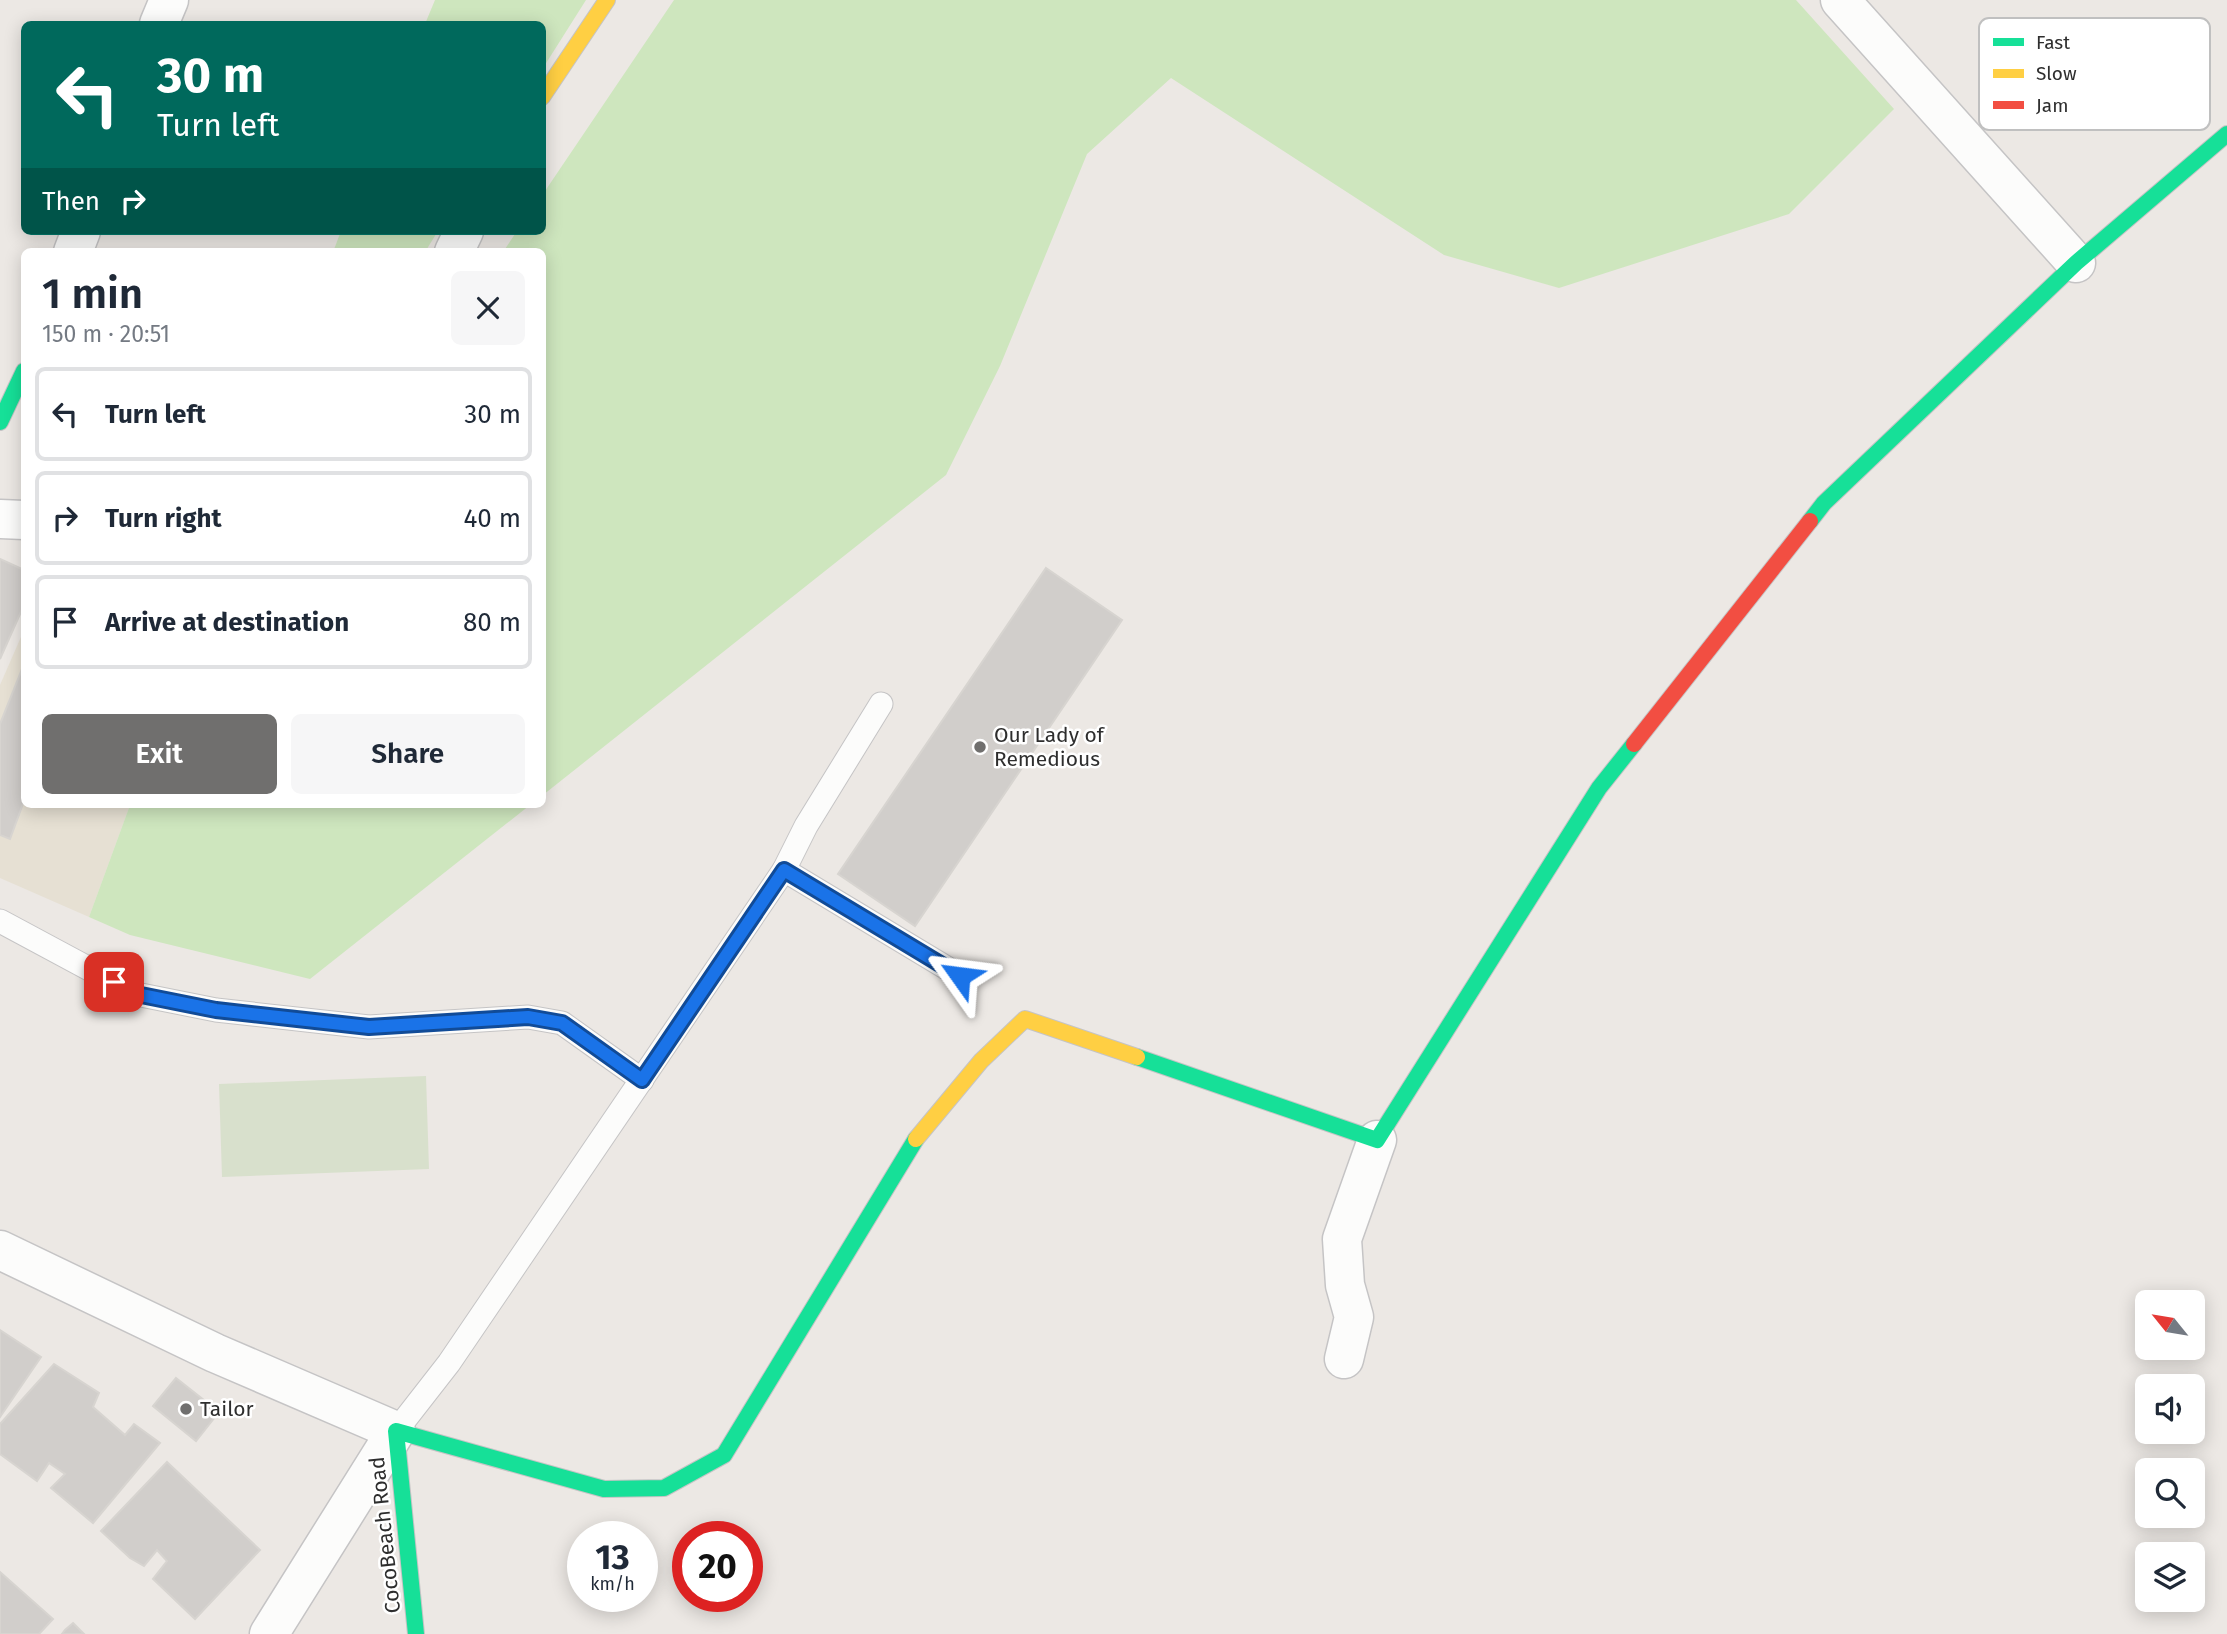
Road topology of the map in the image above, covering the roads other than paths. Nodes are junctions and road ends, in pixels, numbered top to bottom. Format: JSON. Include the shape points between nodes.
{"nodes":[{"id":1,"x":169,"y":0,"type":"edge"},
{"id":2,"x":607,"y":0,"type":"edge"},
{"id":3,"x":1840,"y":0,"type":"edge"},
{"id":4,"x":160,"y":21,"type":"edge"},
{"id":5,"x":546,"y":91,"type":"edge"},
{"id":6,"x":2227,"y":134,"type":"edge"},
{"id":7,"x":2076,"y":263,"type":"junction"},
{"id":8,"x":21,"y":377,"type":"edge"},
{"id":9,"x":0,"y":422,"type":"edge"},
{"id":10,"x":0,"y":519,"type":"edge"},
{"id":11,"x":21,"y":520,"type":"edge"},
{"id":12,"x":881,"y":704,"type":"dead end"},
{"id":13,"x":784,"y":870,"type":"junction"},
{"id":14,"x":0,"y":921,"type":"edge"},
{"id":15,"x":960,"y":976,"type":"dead end"},
{"id":16,"x":642,"y":1080,"type":"junction"},
{"id":17,"x":1377,"y":1140,"type":"junction"},
{"id":18,"x":0,"y":1250,"type":"edge"},
{"id":19,"x":1344,"y":1360,"type":"dead end"},
{"id":20,"x":396,"y":1431,"type":"junction"},
{"id":21,"x":269,"y":1634,"type":"edge"},
{"id":22,"x":416,"y":1634,"type":"edge"}],
"edges":[{"from":1,"to":4,"type":"street"},
{"from":2,"to":5,"type":"street"},
{"from":3,"to":7,"type":"street"},
{"from":6,"to":7,"type":"street"},
{"from":7,"to":17,"type":"street","via":[[1824,503],[1599,788]]},
{"from":8,"to":9,"type":"street"},
{"from":10,"to":11,"type":"street"},
{"from":12,"to":13,"type":"lane"},
{"from":13,"to":15,"type":"lane"},
{"from":13,"to":16,"type":"lane"},
{"from":14,"to":16,"type":"lane","via":[[136,994],[216,1010],[369,1027],[528,1017],[562,1023]]},
{"from":16,"to":20,"type":"lane","via":[[457,1352]]},
{"from":17,"to":19,"type":"street","via":[[1342,1239],[1345,1285],[1354,1317]]},
{"from":17,"to":20,"type":"street","via":[[1025,1019],[981,1061],[919,1135],[724,1455],[664,1488],[604,1489]]},
{"from":18,"to":20,"type":"street","via":[[215,1353]]},
{"from":20,"to":21,"type":"street"},
{"from":20,"to":22,"type":"street","name":"CocoBeach Road"}]}
